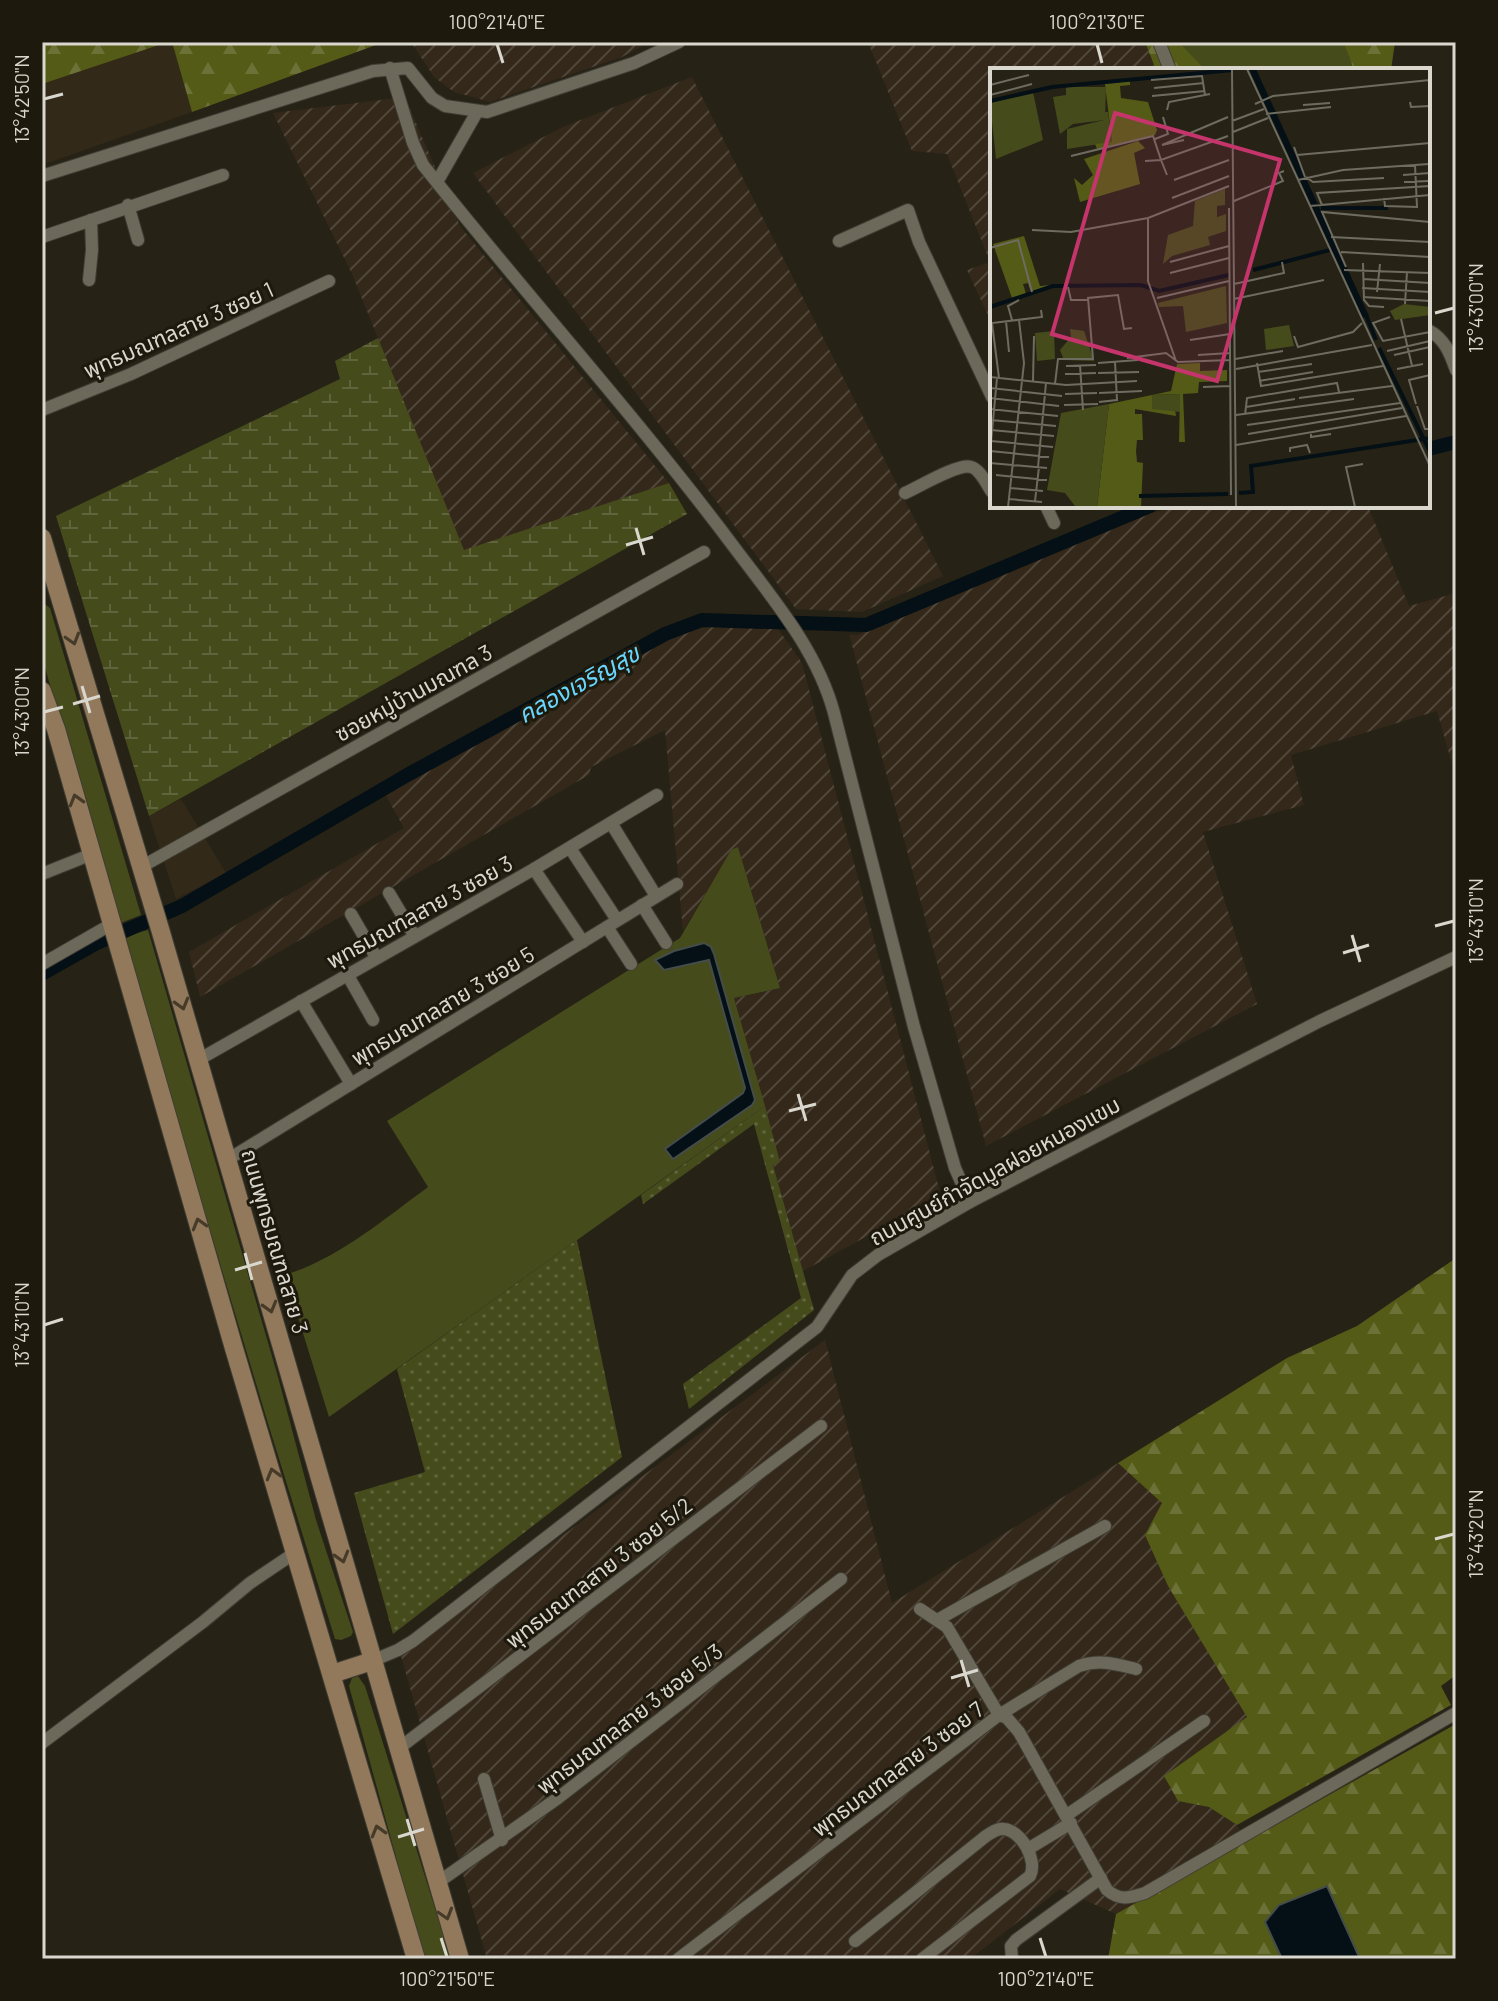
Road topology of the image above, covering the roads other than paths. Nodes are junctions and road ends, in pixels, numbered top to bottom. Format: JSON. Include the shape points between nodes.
{"nodes":[{"id":1,"x":679,"y":42,"type":"edge"},
{"id":2,"x":1159,"y":42,"type":"edge"},
{"id":3,"x":390,"y":68,"type":"junction"},
{"id":4,"x":1169,"y":68,"type":"edge"},
{"id":5,"x":477,"y":112,"type":"junction"},
{"id":6,"x":223,"y":175,"type":"dead end"},
{"id":7,"x":42,"y":176,"type":"edge"},
{"id":8,"x":437,"y":182,"type":"junction"},
{"id":9,"x":128,"y":205,"type":"junction"},
{"id":10,"x":91,"y":220,"type":"junction"},
{"id":11,"x":42,"y":237,"type":"edge"},
{"id":12,"x":138,"y":240,"type":"dead end"},
{"id":13,"x":839,"y":241,"type":"dead end"},
{"id":14,"x":89,"y":280,"type":"dead end"},
{"id":15,"x":329,"y":281,"type":"dead end"},
{"id":16,"x":1430,"y":331,"type":"edge"},
{"id":17,"x":1456,"y":370,"type":"edge"},
{"id":18,"x":990,"y":393,"type":"edge"},
{"id":19,"x":42,"y":410,"type":"edge"},
{"id":20,"x":990,"y":489,"type":"edge"},
{"id":21,"x":905,"y":493,"type":"dead end"},
{"id":22,"x":1047,"y":508,"type":"edge"},
{"id":23,"x":1054,"y":523,"type":"dead end"},
{"id":24,"x":42,"y":538,"type":"edge"},
{"id":25,"x":704,"y":552,"type":"dead end"},
{"id":26,"x":42,"y":593,"type":"edge"},
{"id":27,"x":62,"y":603,"type":"junction"},
{"id":28,"x":42,"y":691,"type":"edge"},
{"id":29,"x":49,"y":733,"type":"edge"},
{"id":30,"x":657,"y":795,"type":"dead end"},
{"id":31,"x":611,"y":823,"type":"junction"},
{"id":32,"x":570,"y":848,"type":"junction"},
{"id":33,"x":92,"y":854,"type":"junction"},
{"id":34,"x":141,"y":867,"type":"junction"},
{"id":35,"x":534,"y":869,"type":"junction"},
{"id":36,"x":42,"y":874,"type":"edge"},
{"id":37,"x":677,"y":884,"type":"dead end"},
{"id":38,"x":389,"y":893,"type":"dead end"},
{"id":39,"x":656,"y":896,"type":"junction"},
{"id":40,"x":642,"y":905,"type":"junction"},
{"id":41,"x":351,"y":914,"type":"dead end"},
{"id":42,"x":612,"y":924,"type":"junction"},
{"id":43,"x":113,"y":932,"type":"junction"},
{"id":44,"x":414,"y":935,"type":"junction"},
{"id":45,"x":583,"y":942,"type":"junction"},
{"id":46,"x":666,"y":943,"type":"dead end"},
{"id":47,"x":376,"y":957,"type":"junction"},
{"id":48,"x":1456,"y":957,"type":"edge"},
{"id":49,"x":42,"y":964,"type":"edge"},
{"id":50,"x":631,"y":964,"type":"dead end"},
{"id":51,"x":347,"y":974,"type":"junction"},
{"id":52,"x":301,"y":1001,"type":"junction"},
{"id":53,"x":373,"y":1020,"type":"dead end"},
{"id":54,"x":198,"y":1060,"type":"junction"},
{"id":55,"x":351,"y":1084,"type":"junction"},
{"id":56,"x":227,"y":1160,"type":"junction"},
{"id":57,"x":970,"y":1202,"type":"junction"},
{"id":58,"x":821,"y":1426,"type":"dead end"},
{"id":59,"x":1105,"y":1526,"type":"dead end"},
{"id":60,"x":296,"y":1552,"type":"junction"},
{"id":61,"x":841,"y":1579,"type":"dead end"},
{"id":62,"x":920,"y":1609,"type":"dead end"},
{"id":63,"x":939,"y":1619,"type":"junction"},
{"id":64,"x":372,"y":1661,"type":"junction"},
{"id":65,"x":1136,"y":1669,"type":"dead end"},
{"id":66,"x":332,"y":1674,"type":"junction"},
{"id":67,"x":1456,"y":1713,"type":"edge"},
{"id":68,"x":999,"y":1715,"type":"junction"},
{"id":69,"x":1204,"y":1721,"type":"dead end"},
{"id":70,"x":42,"y":1743,"type":"edge"},
{"id":71,"x":398,"y":1749,"type":"junction"},
{"id":72,"x":484,"y":1779,"type":"dead end"},
{"id":73,"x":1069,"y":1819,"type":"junction"},
{"id":74,"x":502,"y":1840,"type":"junction"},
{"id":75,"x":1028,"y":1849,"type":"junction"},
{"id":76,"x":1101,"y":1878,"type":"junction"},
{"id":77,"x":437,"y":1883,"type":"junction"},
{"id":78,"x":855,"y":1941,"type":"dead end"},
{"id":79,"x":416,"y":1959,"type":"edge"},
{"id":80,"x":460,"y":1959,"type":"edge"},
{"id":81,"x":678,"y":1959,"type":"edge"},
{"id":82,"x":922,"y":1959,"type":"edge"},
{"id":83,"x":1012,"y":1959,"type":"edge"}],
"edges":[{"from":1,"to":5,"type":"street","via":[[634,63],[498,110]]},
{"from":2,"to":4,"type":"street"},
{"from":3,"to":5,"type":"street","via":[[408,68],[445,106]]},
{"from":3,"to":7,"type":"street"},
{"from":3,"to":8,"type":"street","via":[[413,143]]},
{"from":5,"to":8,"type":"street"},
{"from":6,"to":9,"type":"street"},
{"from":8,"to":57,"type":"street","via":[[705,508],[821,671],[914,1027]]},
{"from":9,"to":10,"type":"street"},
{"from":9,"to":12,"type":"street"},
{"from":10,"to":11,"type":"street"},
{"from":10,"to":14,"type":"street"},
{"from":13,"to":18,"type":"street","via":[[908,210]]},
{"from":15,"to":19,"type":"street","name":"พุทธมณฑลสาย 3 ซอย 1"},
{"from":16,"to":17,"type":"street","via":[[1448,348]]},
{"from":20,"to":21,"type":"street","via":[[971,466]]},
{"from":22,"to":23,"type":"street"},
{"from":24,"to":27,"type":"main road","name":"ถนนพุทธมณฑลสาย 3"},
{"from":25,"to":34,"type":"street","name":"ซอยหมู่บ้านมณฑล 3"},
{"from":26,"to":27,"type":"main road","via":[[52,593]]},
{"from":27,"to":34,"type":"main road","name":"ถนนพุทธมณฑลสาย 3","one_way":true},
{"from":28,"to":29,"type":"main road"},
{"from":33,"to":29,"type":"main road","one_way":true},
{"from":30,"to":31,"type":"street","name":"พุทธมณฑลสาย 3 ซอย 3"},
{"from":31,"to":32,"type":"street","name":"พุทธมณฑลสาย 3 ซอย 3"},
{"from":31,"to":39,"type":"street"},
{"from":32,"to":35,"type":"street","name":"พุทธมณฑลสาย 3 ซอย 3"},
{"from":32,"to":42,"type":"street"},
{"from":33,"to":36,"type":"street"},
{"from":33,"to":43,"type":"main road"},
{"from":34,"to":54,"type":"main road","name":"ถนนพุทธมณฑลสาย 3","one_way":true},
{"from":35,"to":44,"type":"street","name":"พุทธมณฑลสาย 3 ซอย 3"},
{"from":35,"to":45,"type":"street"},
{"from":37,"to":39,"type":"street","name":"พุทธมณฑลสาย 3 ซอย 5"},
{"from":38,"to":44,"type":"street"},
{"from":39,"to":40,"type":"street","name":"พุทธมณฑลสาย 3 ซอย 5"},
{"from":40,"to":42,"type":"street","name":"พุทธมณฑลสาย 3 ซอย 5"},
{"from":40,"to":46,"type":"street"},
{"from":41,"to":47,"type":"street"},
{"from":42,"to":45,"type":"street","name":"พุทธมณฑลสาย 3 ซอย 5"},
{"from":42,"to":50,"type":"street"},
{"from":43,"to":49,"type":"street"},
{"from":60,"to":43,"type":"main road","one_way":true},
{"from":44,"to":47,"type":"street","name":"พุทธมณฑลสาย 3 ซอย 3"},
{"from":45,"to":55,"type":"street","name":"พุทธมณฑลสาย 3 ซอย 5"},
{"from":47,"to":51,"type":"street","name":"พุทธมณฑลสาย 3 ซอย 3"},
{"from":48,"to":57,"type":"street","name":"ถนนศูนย์กำจัดมูลฝอยหนองแขม","via":[[1320,1021]]},
{"from":51,"to":52,"type":"street","name":"พุทธมณฑลสาย 3 ซอย 3"},
{"from":51,"to":53,"type":"street"},
{"from":52,"to":54,"type":"street","name":"พุทธมณฑลสาย 3 ซอย 3"},
{"from":52,"to":55,"type":"street"},
{"from":54,"to":56,"type":"main road","name":"ถนนพุทธมณฑลสาย 3"},
{"from":55,"to":56,"type":"street","name":"พุทธมณฑลสาย 3 ซอย 5"},
{"from":56,"to":64,"type":"main road","name":"ถนนพุทธมณฑลสาย 3","one_way":true},
{"from":57,"to":64,"type":"street","name":"ถนนศูนย์กำจัดมูลฝอยหนองแขม","via":[[863,1265],[817,1327],[413,1641]]},
{"from":58,"to":71,"type":"street","name":"พุทธมณฑลสาย 3 ซอย 5/2"},
{"from":59,"to":63,"type":"street"},
{"from":60,"to":66,"type":"main road"},
{"from":60,"to":70,"type":"street"},
{"from":61,"to":74,"type":"street","name":"พุทธมณฑลสาย 3 ซอย 5/3"},
{"from":62,"to":63,"type":"street"},
{"from":63,"to":68,"type":"street"},
{"from":64,"to":66,"type":"main road"},
{"from":64,"to":71,"type":"main road","name":"ถนนพุทธมณฑลสาย 3"},
{"from":65,"to":68,"type":"street","via":[[1104,1661],[1079,1666]]},
{"from":79,"to":66,"type":"main road","one_way":true},
{"from":67,"to":76,"type":"street","name":"พุทธมณฑลสาย 3 ซอย 7","via":[[1145,1893],[1116,1897]]},
{"from":68,"to":73,"type":"street","name":"พุทธมณฑลสาย 3 ซอย 7","via":[[1013,1723]]},
{"from":68,"to":81,"type":"street","name":"พุทธมณฑลสาย 3 ซอย 7"},
{"from":69,"to":73,"type":"street"},
{"from":71,"to":77,"type":"main road","name":"ถนนพุทธมณฑลสาย 3"},
{"from":72,"to":74,"type":"street"},
{"from":73,"to":75,"type":"street"},
{"from":73,"to":76,"type":"street","name":"พุทธมณฑลสาย 3 ซอย 7"},
{"from":74,"to":77,"type":"street","name":"พุทธมณฑลสาย 3 ซอย 5/3"},
{"from":75,"to":78,"type":"street","via":[[1012,1832],[995,1830]]},
{"from":75,"to":82,"type":"street","via":[[1033,1862],[1030,1876]]},
{"from":76,"to":83,"type":"street","via":[[1016,1940]]},
{"from":77,"to":80,"type":"main road","name":"ถนนพุทธมณฑลสาย 3","one_way":true}]}
